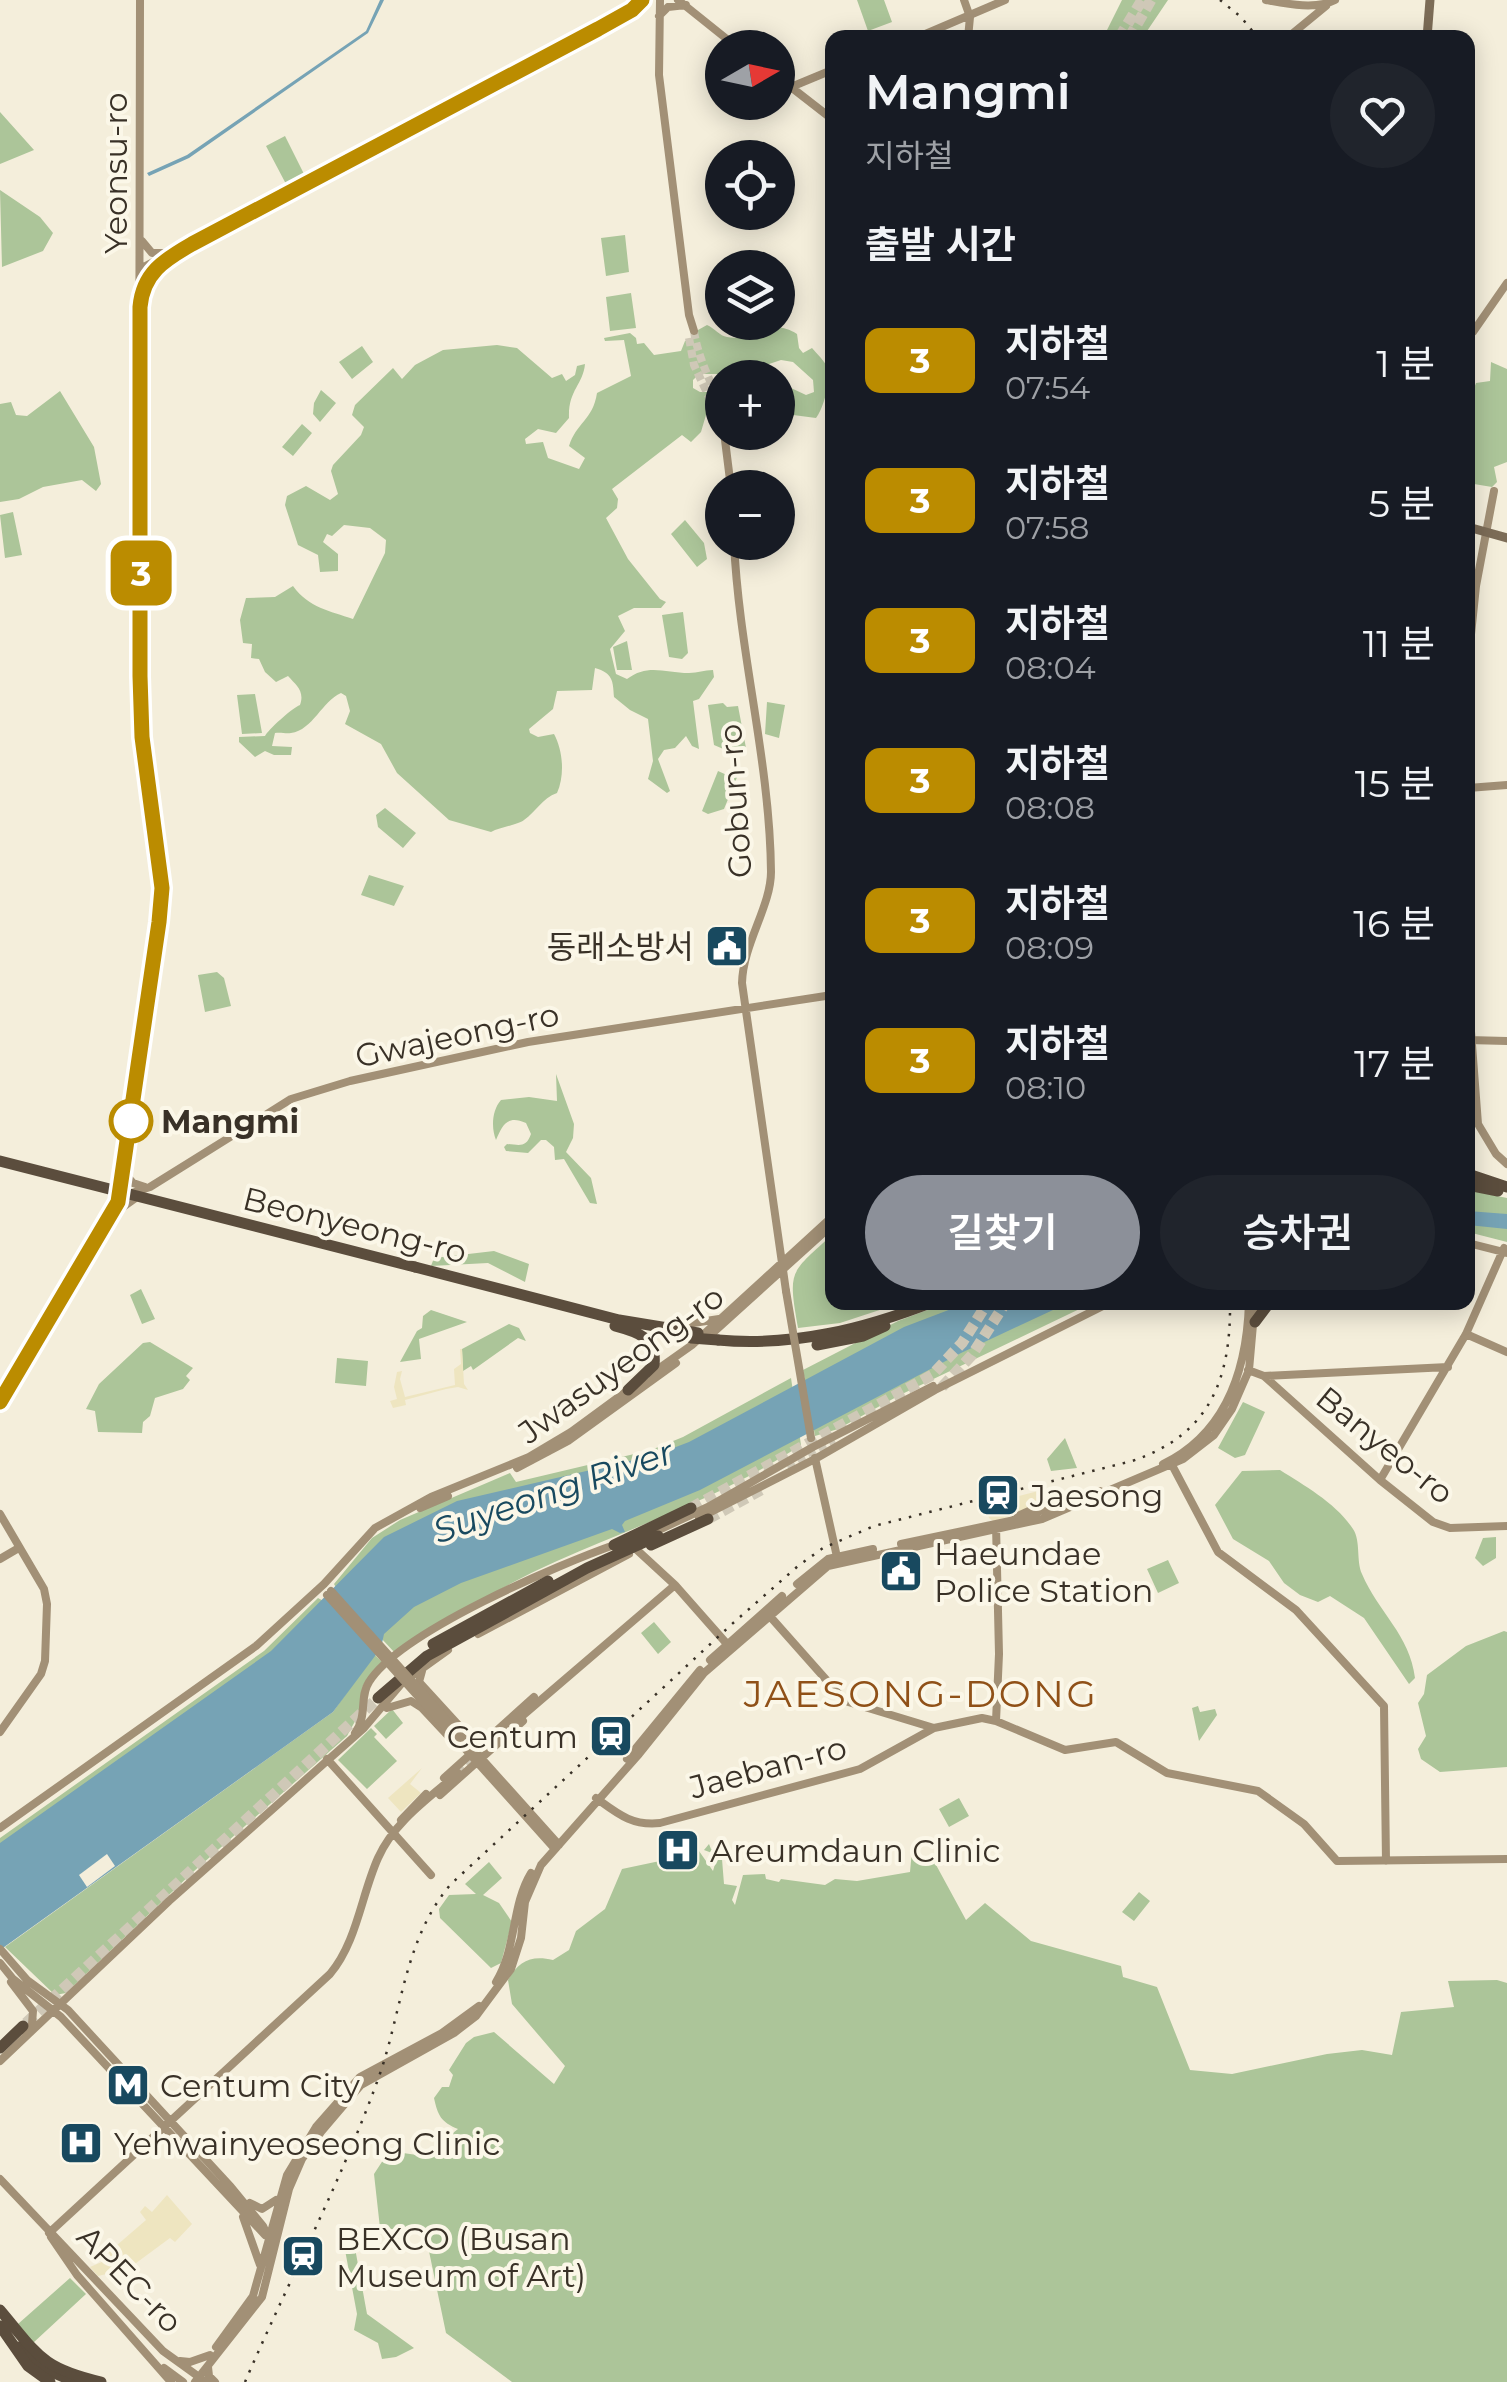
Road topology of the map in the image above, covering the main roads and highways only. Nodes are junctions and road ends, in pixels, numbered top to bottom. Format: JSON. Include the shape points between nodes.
{"nodes":[{"id":1,"x":140,"y":0,"type":"edge"},
{"id":2,"x":660,"y":0,"type":"edge"},
{"id":3,"x":964,"y":0,"type":"edge"},
{"id":4,"x":1004,"y":0,"type":"edge"},
{"id":5,"x":1266,"y":0,"type":"edge"},
{"id":6,"x":1430,"y":0,"type":"edge"},
{"id":7,"x":641,"y":2,"type":"edge"},
{"id":8,"x":683,"y":2,"type":"edge"},
{"id":9,"x":1331,"y":2,"type":"edge"},
{"id":10,"x":659,"y":16,"type":"junction"},
{"id":11,"x":970,"y":16,"type":"junction"},
{"id":12,"x":716,"y":30,"type":"edge"},
{"id":13,"x":936,"y":30,"type":"edge"},
{"id":14,"x":969,"y":30,"type":"edge"},
{"id":15,"x":1297,"y":30,"type":"edge"},
{"id":16,"x":1428,"y":30,"type":"edge"},
{"id":17,"x":825,"y":73,"type":"edge"},
{"id":18,"x":795,"y":85,"type":"edge"},
{"id":19,"x":795,"y":90,"type":"edge"},
{"id":20,"x":825,"y":114,"type":"edge"},
{"id":21,"x":140,"y":239,"type":"junction"},
{"id":22,"x":172,"y":252,"type":"junction"},
{"id":23,"x":140,"y":269,"type":"junction"},
{"id":24,"x":1507,"y":283,"type":"edge"},
{"id":25,"x":140,"y":294,"type":"junction"},
{"id":26,"x":1475,"y":329,"type":"edge"},
{"id":27,"x":692,"y":335,"type":"tunnel mouth"},
{"id":28,"x":1494,"y":491,"type":"dead end"},
{"id":29,"x":1475,"y":529,"type":"edge"},
{"id":30,"x":1487,"y":532,"type":"junction"},
{"id":31,"x":1507,"y":538,"type":"edge"},
{"id":32,"x":736,"y":560,"type":"edge"},
{"id":33,"x":1475,"y":596,"type":"edge"},
{"id":34,"x":1507,"y":785,"type":"edge"},
{"id":35,"x":1475,"y":787,"type":"edge"},
{"id":36,"x":825,"y":996,"type":"edge"},
{"id":37,"x":147,"y":1004,"type":"junction"},
{"id":38,"x":746,"y":1009,"type":"junction"},
{"id":39,"x":1475,"y":1040,"type":"edge"},
{"id":40,"x":1507,"y":1041,"type":"edge"},
{"id":41,"x":1475,"y":1098,"type":"edge"},
{"id":42,"x":0,"y":1164,"type":"edge"},
{"id":43,"x":1507,"y":1164,"type":"edge"},
{"id":44,"x":124,"y":1173,"type":"junction"},
{"id":45,"x":1475,"y":1183,"type":"edge"},
{"id":46,"x":150,"y":1187,"type":"junction"},
{"id":47,"x":1507,"y":1189,"type":"edge"},
{"id":48,"x":120,"y":1194,"type":"junction"},
{"id":49,"x":116,"y":1212,"type":"junction"},
{"id":50,"x":825,"y":1227,"type":"edge"},
{"id":51,"x":825,"y":1227,"type":"edge"},
{"id":52,"x":778,"y":1239,"type":"junction"},
{"id":53,"x":1475,"y":1242,"type":"edge"},
{"id":54,"x":1475,"y":1243,"type":"edge"},
{"id":55,"x":802,"y":1246,"type":"junction"},
{"id":56,"x":1492,"y":1249,"type":"junction"},
{"id":57,"x":1506,"y":1252,"type":"edge"},
{"id":58,"x":1497,"y":1265,"type":"junction"},
{"id":59,"x":782,"y":1267,"type":"junction"},
{"id":60,"x":414,"y":1270,"type":"junction"},
{"id":61,"x":766,"y":1282,"type":"junction"},
{"id":62,"x":786,"y":1291,"type":"junction"},
{"id":63,"x":900,"y":1310,"type":"edge"},
{"id":64,"x":908,"y":1310,"type":"edge"},
{"id":65,"x":918,"y":1310,"type":"edge"},
{"id":66,"x":1085,"y":1310,"type":"edge"},
{"id":67,"x":1095,"y":1310,"type":"edge"},
{"id":68,"x":1251,"y":1310,"type":"edge"},
{"id":69,"x":1253,"y":1310,"type":"edge"},
{"id":70,"x":1264,"y":1310,"type":"edge"},
{"id":71,"x":563,"y":1311,"type":"junction"},
{"id":72,"x":632,"y":1317,"type":"dead end"},
{"id":73,"x":723,"y":1317,"type":"junction"},
{"id":74,"x":1255,"y":1322,"type":"junction"},
{"id":75,"x":1466,"y":1334,"type":"junction"},
{"id":76,"x":694,"y":1336,"type":"junction"},
{"id":77,"x":720,"y":1338,"type":"junction"},
{"id":78,"x":818,"y":1345,"type":"dead end"},
{"id":79,"x":1253,"y":1349,"type":"junction"},
{"id":80,"x":1507,"y":1352,"type":"edge"},
{"id":81,"x":1448,"y":1367,"type":"junction"},
{"id":82,"x":1246,"y":1369,"type":"junction"},
{"id":83,"x":1284,"y":1375,"type":"junction"},
{"id":84,"x":1266,"y":1376,"type":"junction"},
{"id":85,"x":934,"y":1388,"type":"junction"},
{"id":86,"x":1278,"y":1388,"type":"junction"},
{"id":87,"x":628,"y":1390,"type":"junction"},
{"id":88,"x":0,"y":1404,"type":"edge"},
{"id":89,"x":812,"y":1442,"type":"junction"},
{"id":90,"x":832,"y":1442,"type":"junction"},
{"id":91,"x":815,"y":1459,"type":"junction"},
{"id":92,"x":1184,"y":1459,"type":"junction"},
{"id":93,"x":1171,"y":1464,"type":"junction"},
{"id":94,"x":790,"y":1467,"type":"junction"},
{"id":95,"x":1179,"y":1477,"type":"junction"},
{"id":96,"x":1380,"y":1480,"type":"junction"},
{"id":97,"x":821,"y":1486,"type":"junction"},
{"id":98,"x":739,"y":1499,"type":"junction"},
{"id":99,"x":692,"y":1508,"type":"tunnel mouth"},
{"id":100,"x":709,"y":1513,"type":"junction"},
{"id":101,"x":0,"y":1516,"type":"edge"},
{"id":102,"x":1507,"y":1526,"type":"edge"},
{"id":103,"x":996,"y":1527,"type":"junction"},
{"id":104,"x":832,"y":1538,"type":"junction"},
{"id":105,"x":647,"y":1542,"type":"junction"},
{"id":106,"x":614,"y":1545,"type":"junction"},
{"id":107,"x":17,"y":1549,"type":"junction"},
{"id":108,"x":852,"y":1552,"type":"junction"},
{"id":109,"x":0,"y":1558,"type":"edge"},
{"id":110,"x":837,"y":1559,"type":"junction"},
{"id":111,"x":650,"y":1560,"type":"junction"},
{"id":112,"x":674,"y":1586,"type":"junction"},
{"id":113,"x":326,"y":1589,"type":"junction"},
{"id":114,"x":478,"y":1606,"type":"junction"},
{"id":115,"x":768,"y":1613,"type":"junction"},
{"id":116,"x":457,"y":1620,"type":"joint"},
{"id":117,"x":727,"y":1644,"type":"junction"},
{"id":118,"x":385,"y":1649,"type":"junction"},
{"id":119,"x":417,"y":1650,"type":"junction"},
{"id":120,"x":436,"y":1658,"type":"junction"},
{"id":121,"x":561,"y":1681,"type":"junction"},
{"id":122,"x":402,"y":1684,"type":"junction"},
{"id":123,"x":374,"y":1690,"type":"junction"},
{"id":124,"x":378,"y":1713,"type":"junction"},
{"id":125,"x":996,"y":1720,"type":"junction"},
{"id":126,"x":934,"y":1728,"type":"junction"},
{"id":127,"x":0,"y":1730,"type":"edge"},
{"id":128,"x":453,"y":1731,"type":"junction"},
{"id":129,"x":350,"y":1740,"type":"junction"},
{"id":130,"x":493,"y":1740,"type":"tunnel mouth"},
{"id":131,"x":469,"y":1749,"type":"junction"},
{"id":132,"x":328,"y":1760,"type":"junction"},
{"id":133,"x":479,"y":1761,"type":"junction"},
{"id":134,"x":458,"y":1772,"type":"tunnel mouth"},
{"id":135,"x":597,"y":1799,"type":"junction"},
{"id":136,"x":568,"y":1828,"type":"junction"},
{"id":137,"x":0,"y":1830,"type":"edge"},
{"id":138,"x":395,"y":1830,"type":"junction"},
{"id":139,"x":544,"y":1833,"type":"junction"},
{"id":140,"x":555,"y":1845,"type":"junction"},
{"id":141,"x":542,"y":1856,"type":"junction"},
{"id":142,"x":1507,"y":1859,"type":"edge"},
{"id":143,"x":1386,"y":1861,"type":"junction"},
{"id":144,"x":431,"y":1875,"type":"dead end"},
{"id":145,"x":2,"y":1956,"type":"edge"},
{"id":146,"x":7,"y":1973,"type":"junction"},
{"id":147,"x":58,"y":2008,"type":"junction"},
{"id":148,"x":0,"y":2038,"type":"edge"},
{"id":149,"x":18,"y":2044,"type":"junction"},
{"id":150,"x":0,"y":2048,"type":"edge"},
{"id":151,"x":0,"y":2061,"type":"edge"},
{"id":152,"x":168,"y":2126,"type":"junction"},
{"id":153,"x":0,"y":2179,"type":"edge"},
{"id":154,"x":231,"y":2188,"type":"junction"},
{"id":155,"x":279,"y":2197,"type":"junction"},
{"id":156,"x":238,"y":2209,"type":"junction"},
{"id":157,"x":49,"y":2234,"type":"junction"},
{"id":158,"x":272,"y":2242,"type":"junction"},
{"id":159,"x":69,"y":2264,"type":"junction"},
{"id":160,"x":86,"y":2267,"type":"junction"},
{"id":161,"x":261,"y":2269,"type":"junction"},
{"id":162,"x":95,"y":2295,"type":"junction"},
{"id":163,"x":275,"y":2296,"type":"dead end"},
{"id":164,"x":258,"y":2304,"type":"junction"},
{"id":165,"x":1,"y":2319,"type":"edge"},
{"id":166,"x":135,"y":2321,"type":"junction"},
{"id":167,"x":27,"y":2345,"type":"junction"},
{"id":168,"x":149,"y":2356,"type":"junction"},
{"id":169,"x":210,"y":2359,"type":"junction"},
{"id":170,"x":174,"y":2360,"type":"junction"},
{"id":171,"x":194,"y":2380,"type":"edge"},
{"id":172,"x":50,"y":2382,"type":"edge"},
{"id":173,"x":60,"y":2382,"type":"edge"},
{"id":174,"x":78,"y":2382,"type":"edge"},
{"id":175,"x":92,"y":2382,"type":"edge"},
{"id":176,"x":101,"y":2382,"type":"edge"},
{"id":177,"x":110,"y":2382,"type":"edge"},
{"id":178,"x":168,"y":2382,"type":"edge"},
{"id":179,"x":215,"y":2382,"type":"edge"}],
"edges":[{"from":1,"to":21,"type":"main road","name":"Yeonsu-ro"},
{"from":2,"to":10,"type":"main road"},
{"from":3,"to":11,"type":"main road"},
{"from":4,"to":11,"type":"main road"},
{"from":5,"to":9,"type":"main road"},
{"from":6,"to":16,"type":"main road"},
{"from":7,"to":10,"type":"main road"},
{"from":7,"to":22,"type":"main road"},
{"from":8,"to":10,"type":"main road"},
{"from":8,"to":12,"type":"main road"},
{"from":9,"to":15,"type":"main road"},
{"from":10,"to":27,"type":"main road","via":[[659,75]]},
{"from":11,"to":13,"type":"main road"},
{"from":11,"to":14,"type":"main road"},
{"from":17,"to":18,"type":"main road"},
{"from":19,"to":20,"type":"main road"},
{"from":21,"to":22,"type":"main road","via":[[152,253]]},
{"from":21,"to":23,"type":"main road","name":"Yeonsu-ro"},
{"from":22,"to":23,"type":"main road"},
{"from":22,"to":25,"type":"main road"},
{"from":23,"to":25,"type":"main road","name":"Yeonsu-ro"},
{"from":24,"to":26,"type":"main road"},
{"from":25,"to":37,"type":"main road","name":"Yeonsu-ro","via":[[142,746],[162,897]]},
{"from":28,"to":30,"type":"main road"},
{"from":29,"to":30,"type":"main road"},
{"from":30,"to":31,"type":"main road"},
{"from":30,"to":33,"type":"main road"},
{"from":32,"to":38,"type":"main road","name":"Gobun-ro","via":[[771,879],[743,962]]},
{"from":34,"to":35,"type":"main road"},
{"from":36,"to":38,"type":"main road","name":"Gwajeong-ro"},
{"from":37,"to":44,"type":"main road","name":"Yeonsu-ro"},
{"from":37,"to":48,"type":"main road","name":"Yeonsu-ro"},
{"from":38,"to":46,"type":"main road","name":"Gwajeong-ro","via":[[483,1051],[291,1098]]},
{"from":38,"to":52,"type":"main road","name":"Gobun-ro"},
{"from":39,"to":40,"type":"main road"},
{"from":41,"to":43,"type":"main road","via":[[1480,1131]]},
{"from":42,"to":60,"type":"highway","name":"Beonyeong-ro","bridge":true},
{"from":44,"to":46,"type":"main road"},
{"from":44,"to":48,"type":"main road","name":"Yeonsu-ro"},
{"from":45,"to":47,"type":"highway"},
{"from":46,"to":48,"type":"main road","name":"Gwajeong-ro"},
{"from":46,"to":49,"type":"main road"},
{"from":48,"to":49,"type":"main road","name":"Yeonsu-ro"},
{"from":48,"to":88,"type":"main road","name":"Yeonsu-ro"},
{"from":49,"to":88,"type":"main road","name":"Yeonsu-ro"},
{"from":50,"to":55,"type":"main road","name":"Jwasuyeong-ro"},
{"from":51,"to":59,"type":"main road","name":"Jwasuyeong-ro"},
{"from":52,"to":55,"type":"main road","via":[[788,1252]]},
{"from":52,"to":59,"type":"main road","name":"Gobun-ro"},
{"from":52,"to":61,"type":"main road"},
{"from":53,"to":57,"type":"main road"},
{"from":54,"to":56,"type":"main road"},
{"from":55,"to":59,"type":"main road","name":"Jwasuyeong-ro"},
{"from":56,"to":57,"type":"main road"},
{"from":56,"to":58,"type":"main road"},
{"from":57,"to":58,"type":"main road"},
{"from":58,"to":75,"type":"main road"},
{"from":59,"to":61,"type":"main road","name":"Jwasuyeong-ro"},
{"from":59,"to":62,"type":"main road","name":"Gobun-ro"},
{"from":60,"to":71,"type":"highway","name":"Beonyeong-ro"},
{"from":60,"to":76,"type":"highway","name":"Beonyeong-ro"},
{"from":61,"to":62,"type":"main road"},
{"from":61,"to":73,"type":"main road","name":"Jwasuyeong-ro"},
{"from":61,"to":113,"type":"main road","name":"Jwasuyeong-ro","via":[[692,1352],[568,1441],[376,1534]]},
{"from":62,"to":89,"type":"main road","name":"Gobun-ro","bridge":true},
{"from":63,"to":77,"type":"highway","via":[[813,1332]]},
{"from":64,"to":77,"type":"highway","via":[[829,1334]]},
{"from":65,"to":78,"type":"highway","via":[[864,1336]]},
{"from":66,"to":85,"type":"main road"},
{"from":67,"to":85,"type":"main road"},
{"from":68,"to":82,"type":"main road"},
{"from":69,"to":74,"type":"main road"},
{"from":70,"to":74,"type":"highway"},
{"from":71,"to":76,"type":"highway","name":"Beonyeong-ro"},
{"from":71,"to":87,"type":"highway","via":[[650,1341],[654,1365]]},
{"from":72,"to":73,"type":"main road","via":[[674,1326]]},
{"from":73,"to":87,"type":"main road","name":"Jwasuyeong-ro"},
{"from":74,"to":79,"type":"main road"},
{"from":75,"to":80,"type":"main road"},
{"from":75,"to":81,"type":"main road"},
{"from":76,"to":77,"type":"highway","bridge":true},
{"from":79,"to":82,"type":"main road"},
{"from":79,"to":84,"type":"main road"},
{"from":81,"to":83,"type":"main road"},
{"from":81,"to":96,"type":"main road"},
{"from":82,"to":84,"type":"main road","name":"Banyeo-ro"},
{"from":82,"to":92,"type":"main road","via":[[1224,1422]]},
{"from":82,"to":93,"type":"main road","via":[[1210,1428]]},
{"from":83,"to":84,"type":"main road"},
{"from":83,"to":86,"type":"main road","via":[[1276,1380]]},
{"from":84,"to":86,"type":"main road","name":"Banyeo-ro"},
{"from":85,"to":90,"type":"main road"},
{"from":86,"to":96,"type":"main road","name":"Banyeo-ro"},
{"from":87,"to":113,"type":"main road","name":"Jwasuyeong-ro","via":[[529,1457],[380,1525]]},
{"from":89,"to":90,"type":"main road"},
{"from":89,"to":91,"type":"main road","name":"Gobun-ro"},
{"from":89,"to":94,"type":"main road"},
{"from":90,"to":91,"type":"main road"},
{"from":91,"to":94,"type":"main road"},
{"from":91,"to":97,"type":"main road","name":"Gobun-ro"},
{"from":92,"to":93,"type":"main road"},
{"from":92,"to":95,"type":"main road"},
{"from":93,"to":95,"type":"main road"},
{"from":93,"to":103,"type":"main road","via":[[1054,1516]]},
{"from":93,"to":103,"type":"main road","via":[[1025,1511]]},
{"from":94,"to":97,"type":"main road"},
{"from":94,"to":98,"type":"main road"},
{"from":94,"to":100,"type":"main road"},
{"from":95,"to":143,"type":"main road","via":[[1222,1557],[1296,1610],[1384,1706]]},
{"from":96,"to":102,"type":"main road","name":"Banyeo-ro","via":[[1433,1522],[1450,1528]]},
{"from":97,"to":104,"type":"main road","name":"Gobun-ro"},
{"from":98,"to":100,"type":"main road"},
{"from":98,"to":111,"type":"main road","via":[[709,1523],[655,1548]]},
{"from":99,"to":106,"type":"highway"},
{"from":100,"to":105,"type":"highway"},
{"from":101,"to":107,"type":"main road"},
{"from":101,"to":127,"type":"main road","via":[[47,1604],[41,1674]]},
{"from":103,"to":108,"type":"main road"},
{"from":103,"to":110,"type":"main road"},
{"from":103,"to":125,"type":"main road"},
{"from":104,"to":108,"type":"main road"},
{"from":104,"to":110,"type":"main road","name":"Gobun-ro"},
{"from":105,"to":106,"type":"main road"},
{"from":105,"to":111,"type":"highway"},
{"from":105,"to":119,"type":"highway","via":[[507,1602]]},
{"from":105,"to":120,"type":"main road"},
{"from":105,"to":123,"type":"highway","via":[[586,1568]]},
{"from":106,"to":114,"type":"main road"},
{"from":107,"to":109,"type":"main road"},
{"from":107,"to":127,"type":"main road","via":[[43,1596],[41,1660]]},
{"from":108,"to":110,"type":"main road"},
{"from":110,"to":115,"type":"main road"},
{"from":111,"to":112,"type":"main road"},
{"from":112,"to":117,"type":"main road"},
{"from":112,"to":121,"type":"main road"},
{"from":113,"to":118,"type":"main road","bridge":true},
{"from":113,"to":128,"type":"main road","bridge":true},
{"from":113,"to":137,"type":"main road","name":"Jwasuyeong-ro"},
{"from":113,"to":137,"type":"main road","name":"Jwasuyeong-ro","via":[[258,1650]]},
{"from":114,"to":116,"type":"main road"},
{"from":114,"to":123,"type":"main road","via":[[405,1649]]},
{"from":115,"to":117,"type":"main road"},
{"from":115,"to":126,"type":"main road","via":[[845,1702]]},
{"from":115,"to":135,"type":"main road","via":[[704,1672]]},
{"from":116,"to":119,"type":"highway"},
{"from":117,"to":135,"type":"main road"},
{"from":118,"to":119,"type":"main road","bridge":true,"via":[[395,1655]]},
{"from":118,"to":128,"type":"main road","bridge":true},
{"from":119,"to":123,"type":"highway"},
{"from":120,"to":122,"type":"main road"},
{"from":120,"to":131,"type":"main road","via":[[419,1682],[463,1731]]},
{"from":121,"to":130,"type":"main road"},
{"from":121,"to":131,"type":"main road"},
{"from":121,"to":133,"type":"main road"},
{"from":122,"to":123,"type":"main road","via":[[376,1704],[368,1696]]},
{"from":122,"to":124,"type":"main road"},
{"from":123,"to":129,"type":"main road"},
{"from":124,"to":129,"type":"main road"},
{"from":124,"to":131,"type":"main road","via":[[410,1701]]},
{"from":125,"to":126,"type":"main road","name":"Jaeban-ro"},
{"from":125,"to":143,"type":"main road","name":"Jaeban-ro","via":[[1065,1750],[1116,1742],[1167,1772],[1258,1791],[1304,1824],[1336,1861]]},
{"from":126,"to":135,"type":"main road","name":"Jaeban-ro","via":[[860,1769],[660,1823],[628,1821]]},
{"from":128,"to":131,"type":"main road"},
{"from":129,"to":132,"type":"main road"},
{"from":131,"to":133,"type":"main road"},
{"from":131,"to":138,"type":"main road"},
{"from":132,"to":138,"type":"main road"},
{"from":132,"to":147,"type":"main road"},
{"from":133,"to":138,"type":"main road"},
{"from":133,"to":139,"type":"main road"},
{"from":134,"to":138,"type":"main road"},
{"from":135,"to":136,"type":"main road"},
{"from":135,"to":140,"type":"main road"},
{"from":136,"to":139,"type":"main road"},
{"from":136,"to":140,"type":"main road"},
{"from":138,"to":144,"type":"main road"},
{"from":138,"to":152,"type":"main road","via":[[376,1861],[337,1966]]},
{"from":139,"to":140,"type":"main road"},
{"from":139,"to":141,"type":"main road"},
{"from":140,"to":141,"type":"main road"},
{"from":140,"to":158,"type":"main road","via":[[530,1886],[520,1938],[498,1988],[454,2033],[345,2100],[302,2159]]},
{"from":141,"to":155,"type":"main road","via":[[524,1886],[505,1967],[479,2006],[360,2078],[291,2164]]},
{"from":142,"to":143,"type":"main road"},
{"from":145,"to":146,"type":"main road"},
{"from":145,"to":147,"type":"main road"},
{"from":146,"to":147,"type":"main road"},
{"from":146,"to":149,"type":"main road","via":[[33,2012]]},
{"from":147,"to":149,"type":"main road"},
{"from":147,"to":152,"type":"main road"},
{"from":148,"to":150,"type":"highway","via":[[20,2024]]},
{"from":149,"to":151,"type":"main road"},
{"from":152,"to":154,"type":"main road"},
{"from":152,"to":156,"type":"main road"},
{"from":152,"to":157,"type":"main road"},
{"from":153,"to":157,"type":"main road","name":"APEC-ro"},
{"from":154,"to":155,"type":"main road","via":[[256,2208]]},
{"from":154,"to":158,"type":"main road"},
{"from":155,"to":158,"type":"main road"},
{"from":156,"to":158,"type":"main road"},
{"from":156,"to":161,"type":"main road"},
{"from":157,"to":159,"type":"main road","name":"APEC-ro"},
{"from":157,"to":160,"type":"main road","name":"APEC-ro"},
{"from":158,"to":161,"type":"main road"},
{"from":158,"to":164,"type":"main road"},
{"from":159,"to":160,"type":"main road","via":[[83,2277]]},
{"from":159,"to":162,"type":"main road","name":"APEC-ro"},
{"from":160,"to":166,"type":"main road","name":"APEC-ro"},
{"from":161,"to":169,"type":"main road","via":[[248,2304]]},
{"from":162,"to":166,"type":"main road","via":[[93,2289],[100,2289]]},
{"from":162,"to":168,"type":"main road","name":"APEC-ro"},
{"from":163,"to":164,"type":"main road"},
{"from":164,"to":169,"type":"main road"},
{"from":165,"to":167,"type":"highway"},
{"from":165,"to":172,"type":"highway","bridge":true,"via":[[28,2366]]},
{"from":165,"to":173,"type":"highway","bridge":true,"via":[[33,2366]]},
{"from":165,"to":174,"type":"highway","bridge":true,"via":[[38,2364]]},
{"from":165,"to":175,"type":"highway","bridge":true,"via":[[44,2364]]},
{"from":165,"to":176,"type":"highway","bridge":true,"via":[[43,2360]]},
{"from":166,"to":170,"type":"main road","name":"APEC-ro"},
{"from":167,"to":174,"type":"main road","via":[[58,2374]]},
{"from":167,"to":177,"type":"highway","bridge":true,"via":[[66,2372]]},
{"from":168,"to":171,"type":"main road","name":"APEC-ro"},
{"from":168,"to":178,"type":"main road","name":"APEC-ro"},
{"from":169,"to":170,"type":"main road"},
{"from":169,"to":171,"type":"main road"},
{"from":169,"to":179,"type":"main road"},
{"from":170,"to":171,"type":"main road","name":"APEC-ro"}]}
